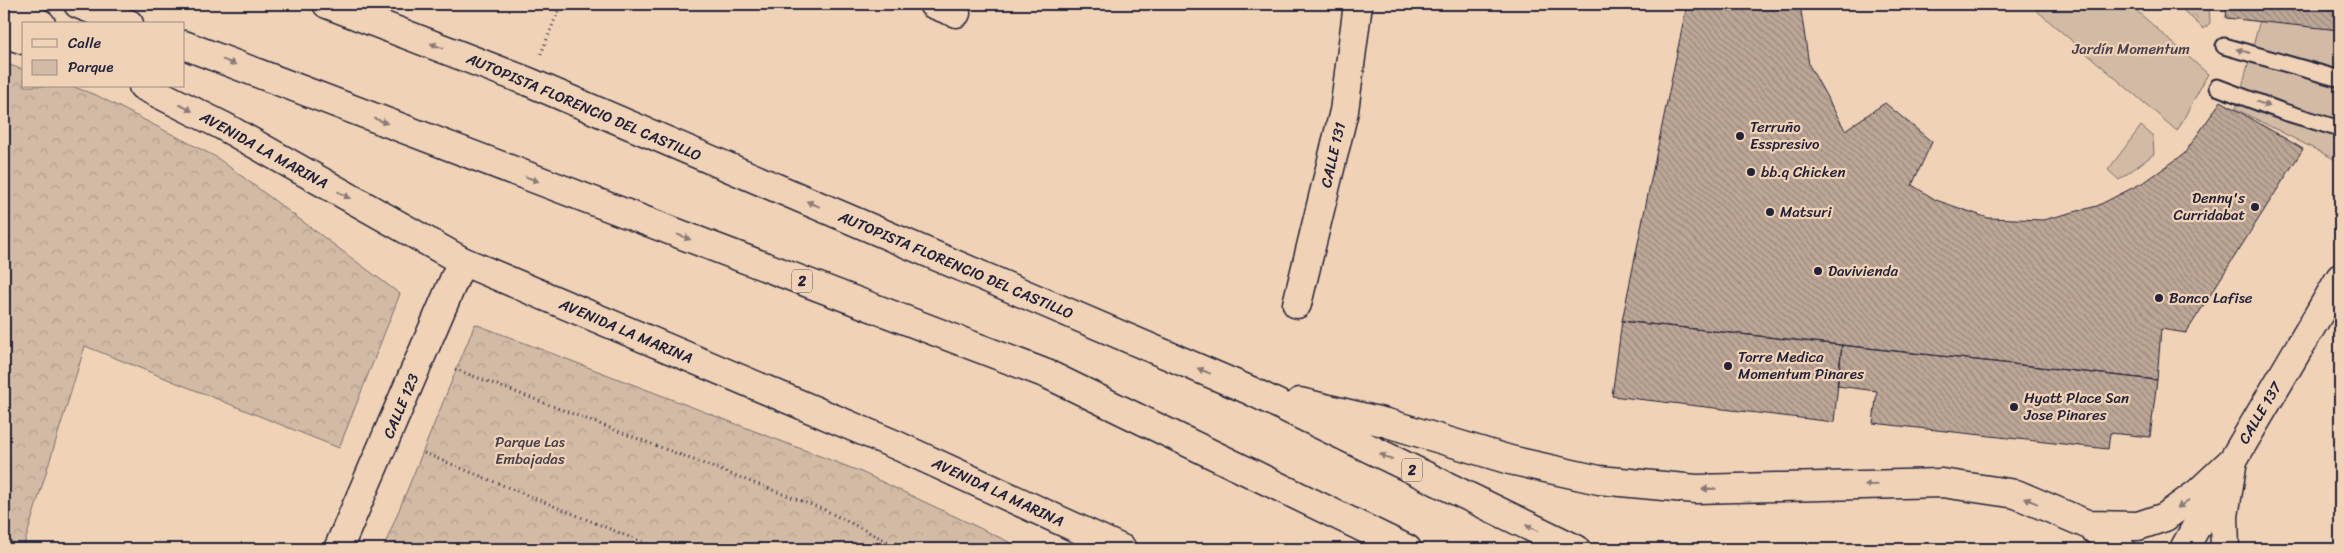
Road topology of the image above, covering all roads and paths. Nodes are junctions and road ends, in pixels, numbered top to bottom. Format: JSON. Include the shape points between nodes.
{"nodes":[{"id":1,"x":10,"y":4,"type":"edge"},
{"id":2,"x":78,"y":4,"type":"edge"},
{"id":3,"x":327,"y":4,"type":"edge"},
{"id":4,"x":561,"y":4,"type":"edge"},
{"id":5,"x":1358,"y":4,"type":"edge"},
{"id":6,"x":38,"y":22,"type":"edge"},
{"id":7,"x":125,"y":22,"type":"edge"},
{"id":8,"x":4,"y":33,"type":"edge"},
{"id":9,"x":22,"y":39,"type":"edge"},
{"id":10,"x":185,"y":45,"type":"edge"},
{"id":11,"x":2224,"y":46,"type":"dead end"},
{"id":12,"x":2340,"y":79,"type":"edge"},
{"id":13,"x":529,"y":82,"type":"junction"},
{"id":14,"x":2217,"y":87,"type":"dead end"},
{"id":15,"x":147,"y":88,"type":"edge"},
{"id":16,"x":2340,"y":129,"type":"edge"},
{"id":17,"x":462,"y":261,"type":"junction"},
{"id":18,"x":2340,"y":278,"type":"edge"},
{"id":19,"x":1297,"y":304,"type":"dead end"},
{"id":20,"x":455,"y":370,"type":"dead end"},
{"id":21,"x":1249,"y":390,"type":"junction"},
{"id":22,"x":424,"y":453,"type":"dead end"},
{"id":23,"x":2233,"y":460,"type":"junction"},
{"id":24,"x":2089,"y":525,"type":"junction"},
{"id":25,"x":338,"y":549,"type":"edge"},
{"id":26,"x":659,"y":549,"type":"edge"},
{"id":27,"x":902,"y":549,"type":"edge"},
{"id":28,"x":1122,"y":549,"type":"edge"},
{"id":29,"x":1406,"y":549,"type":"edge"},
{"id":30,"x":1576,"y":549,"type":"edge"},
{"id":31,"x":2121,"y":549,"type":"edge"},
{"id":32,"x":2184,"y":549,"type":"edge"},
{"id":33,"x":2225,"y":549,"type":"edge"}],
"edges":[{"from":1,"to":6,"type":"main road"},
{"from":2,"to":7,"type":"main road"},
{"from":13,"to":3,"type":"main road","name":"AUTOPISTA FLORENCIO DEL CASTILLO","number":"2","one_way":true},
{"from":4,"to":13,"type":"path"},
{"from":5,"to":19,"type":"main road","name":"CALLE 131","via":[[1344,111]]},
{"from":8,"to":9,"type":"main road"},
{"from":10,"to":29,"type":"main road","number":"2","one_way":true,"via":[[1047,374]]},
{"from":12,"to":11,"type":"lane","one_way":true},
{"from":21,"to":13,"type":"main road","name":"AUTOPISTA FLORENCIO DEL CASTILLO","number":"2","one_way":true},
{"from":14,"to":16,"type":"lane","one_way":true},
{"from":15,"to":17,"type":"main road","name":"AVENIDA LA MARINA","one_way":true,"via":[[223,126]]},
{"from":17,"to":25,"type":"main road","name":"CALLE 123"},
{"from":17,"to":28,"type":"main road","name":"AVENIDA LA MARINA","via":[[896,444]]},
{"from":18,"to":23,"type":"main road","name":"CALLE 137"},
{"from":20,"to":27,"type":"path","via":[[825,510]]},
{"from":24,"to":21,"type":"main road","one_way":true,"via":[[2016,494],[1942,482],[1696,489],[1599,480],[1510,460],[1387,423]]},
{"from":30,"to":21,"type":"main road","name":"AUTOPISTA FLORENCIO DEL CASTILLO","number":"2","one_way":true},
{"from":22,"to":26,"type":"path"},
{"from":23,"to":24,"type":"main road","one_way":true,"via":[[2198,493],[2165,517],[2138,526]]},
{"from":23,"to":32,"type":"main road","name":"CALLE 137"},
{"from":23,"to":33,"type":"main road","via":[[2224,516]]},
{"from":24,"to":31,"type":"main road"}]}
